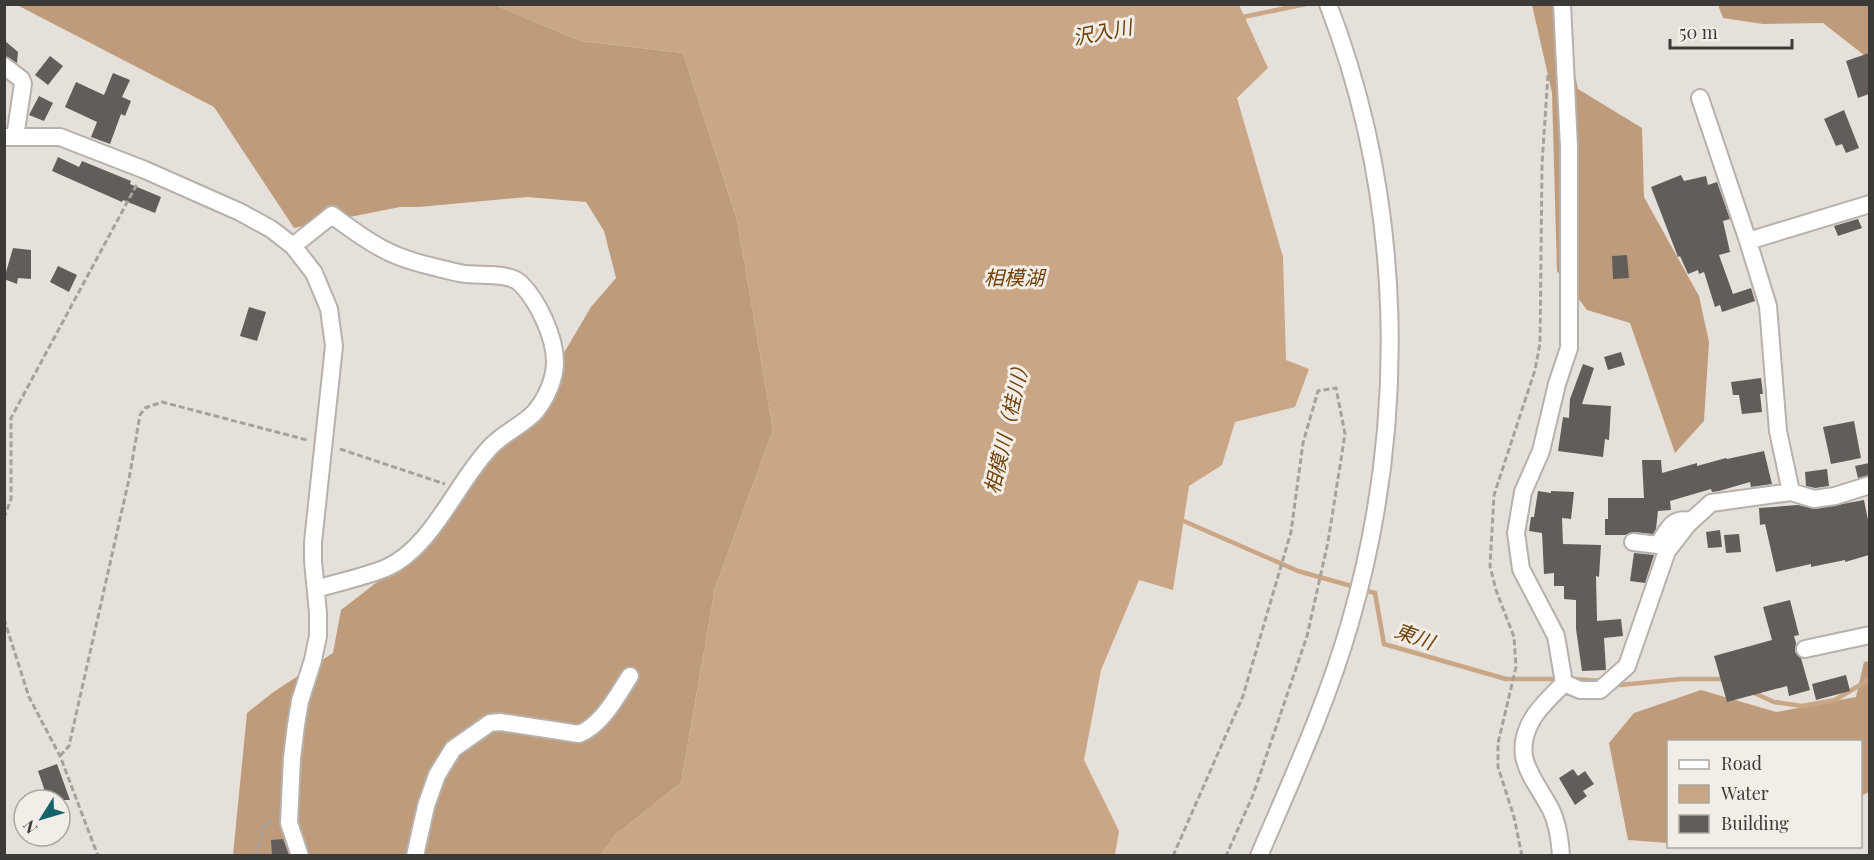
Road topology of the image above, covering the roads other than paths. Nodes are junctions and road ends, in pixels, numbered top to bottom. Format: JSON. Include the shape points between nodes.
{"nodes":[{"id":1,"x":1328,"y":4,"type":"edge"},
{"id":2,"x":1563,"y":4,"type":"edge"},
{"id":3,"x":4,"y":66,"type":"edge"},
{"id":4,"x":1700,"y":98,"type":"dead end"},
{"id":5,"x":10,"y":137,"type":"edge"},
{"id":6,"x":1869,"y":204,"type":"edge"},
{"id":7,"x":1748,"y":241,"type":"junction"},
{"id":8,"x":293,"y":246,"type":"junction"},
{"id":9,"x":1869,"y":485,"type":"edge"},
{"id":10,"x":1791,"y":492,"type":"junction"},
{"id":11,"x":1691,"y":521,"type":"junction"},
{"id":12,"x":1633,"y":542,"type":"dead end"},
{"id":13,"x":316,"y":589,"type":"junction"},
{"id":14,"x":1869,"y":635,"type":"edge"},
{"id":15,"x":1805,"y":649,"type":"dead end"},
{"id":16,"x":630,"y":676,"type":"dead end"},
{"id":17,"x":1564,"y":683,"type":"junction"},
{"id":18,"x":300,"y":855,"type":"edge"},
{"id":19,"x":415,"y":855,"type":"edge"},
{"id":20,"x":1259,"y":855,"type":"edge"},
{"id":21,"x":1561,"y":855,"type":"edge"}],
"edges":[{"from":1,"to":20,"type":"street","via":[[1358,96],[1378,198],[1389,293],[1388,420],[1379,499],[1350,624],[1307,744]]},
{"from":2,"to":17,"type":"street","via":[[1569,147],[1569,348],[1541,451],[1523,492],[1516,533],[1521,569],[1556,636]]},
{"from":3,"to":5,"type":"street","via":[[23,84]]},
{"from":4,"to":7,"type":"street"},
{"from":5,"to":8,"type":"street","via":[[60,137],[240,212]]},
{"from":6,"to":7,"type":"street"},
{"from":7,"to":10,"type":"street","via":[[1768,306],[1778,431]]},
{"from":8,"to":13,"type":"street","via":[[314,273],[329,309],[334,346],[313,542]]},
{"from":8,"to":13,"type":"street","via":[[332,215],[382,249],[403,257],[462,274],[511,278],[538,306],[555,361],[544,399],[533,414],[499,437],[485,452],[417,545],[386,568]]},
{"from":9,"to":10,"type":"street","via":[[1814,499]]},
{"from":10,"to":11,"type":"street","via":[[1712,503]]},
{"from":11,"to":12,"type":"street","via":[[1675,521],[1658,545]]},
{"from":11,"to":17,"type":"street","via":[[1667,551],[1628,666],[1600,690],[1580,690]]},
{"from":13,"to":18,"type":"street","via":[[318,636],[300,701],[291,758],[288,823]]},
{"from":14,"to":15,"type":"street"},
{"from":16,"to":19,"type":"street","via":[[586,732],[490,723],[453,749],[437,775]]},
{"from":17,"to":21,"type":"street","via":[[1534,717],[1524,740],[1523,757],[1530,777],[1551,808]]}]}
